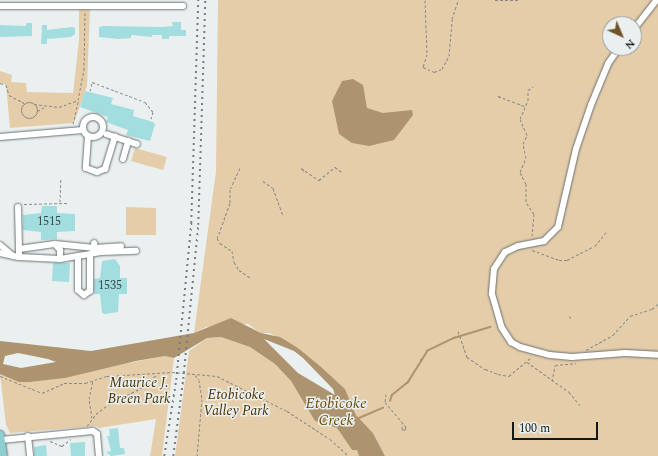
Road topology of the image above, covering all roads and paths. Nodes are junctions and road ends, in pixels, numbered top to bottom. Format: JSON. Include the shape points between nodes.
{"nodes":[{"id":1,"x":425,"y":0,"type":"edge"},
{"id":2,"x":458,"y":0,"type":"edge"},
{"id":3,"x":495,"y":0,"type":"edge"},
{"id":4,"x":519,"y":0,"type":"edge"},
{"id":5,"x":657,"y":0,"type":"edge"},
{"id":6,"x":85,"y":2,"type":"edge"},
{"id":7,"x":0,"y":6,"type":"edge"},
{"id":8,"x":183,"y":6,"type":"dead end"},
{"id":9,"x":642,"y":19,"type":"edge"},
{"id":10,"x":614,"y":56,"type":"edge"},
{"id":11,"x":0,"y":83,"type":"edge"},
{"id":12,"x":533,"y":87,"type":"dead end"},
{"id":13,"x":90,"y":91,"type":"dead end"},
{"id":14,"x":501,"y":97,"type":"dead end"},
{"id":15,"x":78,"y":100,"type":"junction"},
{"id":16,"x":25,"y":103,"type":"junction"},
{"id":17,"x":34,"y":104,"type":"junction"},
{"id":18,"x":525,"y":106,"type":"junction"},
{"id":19,"x":46,"y":107,"type":"junction"},
{"id":20,"x":37,"y":112,"type":"junction"},
{"id":21,"x":151,"y":119,"type":"dead end"},
{"id":22,"x":72,"y":130,"type":"junction"},
{"id":23,"x":83,"y":130,"type":"junction"},
{"id":24,"x":106,"y":134,"type":"dead end"},
{"id":25,"x":88,"y":136,"type":"junction"},
{"id":26,"x":0,"y":137,"type":"edge"},
{"id":27,"x":115,"y":137,"type":"junction"},
{"id":28,"x":128,"y":141,"type":"junction"},
{"id":29,"x":137,"y":144,"type":"dead end"},
{"id":30,"x":123,"y":158,"type":"dead end"},
{"id":31,"x":240,"y":168,"type":"dead end"},
{"id":32,"x":304,"y":171,"type":"dead end"},
{"id":33,"x":343,"y":172,"type":"dead end"},
{"id":34,"x":61,"y":179,"type":"dead end"},
{"id":35,"x":263,"y":181,"type":"dead end"},
{"id":36,"x":60,"y":202,"type":"junction"},
{"id":37,"x":67,"y":203,"type":"dead end"},
{"id":38,"x":21,"y":206,"type":"joint"},
{"id":39,"x":283,"y":216,"type":"dead end"},
{"id":40,"x":607,"y":231,"type":"dead end"},
{"id":41,"x":530,"y":243,"type":"junction"},
{"id":42,"x":46,"y":244,"type":"junction"},
{"id":43,"x":55,"y":244,"type":"junction"},
{"id":44,"x":0,"y":245,"type":"edge"},
{"id":45,"x":94,"y":246,"type":"junction"},
{"id":46,"x":122,"y":246,"type":"dead end"},
{"id":47,"x":19,"y":249,"type":"junction"},
{"id":48,"x":136,"y":251,"type":"dead end"},
{"id":49,"x":0,"y":253,"type":"edge"},
{"id":50,"x":78,"y":256,"type":"junction"},
{"id":51,"x":90,"y":256,"type":"junction"},
{"id":52,"x":16,"y":257,"type":"junction"},
{"id":53,"x":46,"y":258,"type":"junction"},
{"id":54,"x":60,"y":259,"type":"junction"},
{"id":55,"x":251,"y":278,"type":"dead end"},
{"id":56,"x":658,"y":304,"type":"edge"},
{"id":57,"x":569,"y":316,"type":"dead end"},
{"id":58,"x":571,"y":318,"type":"dead end"},
{"id":59,"x":458,"y":332,"type":"dead end"},
{"id":60,"x":535,"y":352,"type":"junction"},
{"id":61,"x":658,"y":355,"type":"edge"},
{"id":62,"x":582,"y":357,"type":"junction"},
{"id":63,"x":420,"y":359,"type":"dead end"},
{"id":64,"x":422,"y":360,"type":"dead end"},
{"id":65,"x":527,"y":362,"type":"junction"},
{"id":66,"x":158,"y":374,"type":"junction"},
{"id":67,"x":194,"y":374,"type":"junction"},
{"id":68,"x":0,"y":376,"type":"edge"},
{"id":69,"x":93,"y":380,"type":"junction"},
{"id":70,"x":552,"y":381,"type":"junction"},
{"id":71,"x":386,"y":394,"type":"dead end"},
{"id":72,"x":580,"y":405,"type":"dead end"},
{"id":73,"x":92,"y":418,"type":"junction"},
{"id":74,"x":402,"y":424,"type":"dead end"},
{"id":75,"x":85,"y":430,"type":"junction"},
{"id":76,"x":28,"y":436,"type":"junction"},
{"id":77,"x":75,"y":436,"type":"dead end"},
{"id":78,"x":0,"y":437,"type":"edge"},
{"id":79,"x":46,"y":439,"type":"dead end"},
{"id":80,"x":62,"y":442,"type":"dead end"},
{"id":81,"x":62,"y":446,"type":"junction"},
{"id":82,"x":4,"y":456,"type":"edge"},
{"id":83,"x":30,"y":456,"type":"edge"},
{"id":84,"x":100,"y":456,"type":"edge"},
{"id":85,"x":197,"y":456,"type":"edge"},
{"id":86,"x":349,"y":456,"type":"edge"}],
"edges":[{"from":1,"to":2,"type":"path","via":[[427,54],[423,67],[428,71],[437,72],[449,56],[452,20]]},
{"from":3,"to":4,"type":"path"},
{"from":5,"to":9,"type":"street"},
{"from":6,"to":7,"type":"street"},
{"from":6,"to":8,"type":"street"},
{"from":6,"to":15,"type":"path","via":[[84,70]]},
{"from":10,"to":41,"type":"street","via":[[588,112],[567,180],[558,227],[549,238]]},
{"from":11,"to":16,"type":"path","via":[[6,85],[9,95]]},
{"from":12,"to":18,"type":"path","via":[[528,90]]},
{"from":13,"to":21,"type":"path","via":[[92,82],[145,102],[153,112]]},
{"from":14,"to":18,"type":"path"},
{"from":15,"to":19,"type":"path","via":[[69,105]]},
{"from":15,"to":22,"type":"path"},
{"from":16,"to":17,"type":"path"},
{"from":16,"to":20,"type":"path","via":[[21,110],[24,117],[32,118]]},
{"from":17,"to":19,"type":"path"},
{"from":17,"to":20,"type":"path"},
{"from":18,"to":41,"type":"path","via":[[520,119],[527,135],[523,144],[526,158],[520,172],[526,184],[526,202],[534,214]]},
{"from":19,"to":20,"type":"path"},
{"from":22,"to":23,"type":"street"},
{"from":22,"to":26,"type":"street"},
{"from":23,"to":25,"type":"street"},
{"from":23,"to":25,"type":"street","via":[[84,122],[89,117],[96,117],[102,122],[103,129],[98,135]]},
{"from":24,"to":27,"type":"street"},
{"from":25,"to":27,"type":"street","via":[[86,168],[94,172],[105,169]]},
{"from":27,"to":28,"type":"street"},
{"from":28,"to":29,"type":"street"},
{"from":28,"to":30,"type":"street"},
{"from":31,"to":55,"type":"path","via":[[230,189],[230,203],[217,238],[232,251],[239,270]]},
{"from":32,"to":33,"type":"path","via":[[318,180],[335,167]]},
{"from":34,"to":36,"type":"path"},
{"from":35,"to":39,"type":"path","via":[[273,188]]},
{"from":36,"to":37,"type":"path"},
{"from":36,"to":38,"type":"path"},
{"from":38,"to":47,"type":"street"},
{"from":40,"to":41,"type":"path","via":[[595,246],[562,261],[536,254],[531,250]]},
{"from":41,"to":60,"type":"street","via":[[505,252],[494,269],[491,286],[494,307],[506,335],[520,347]]},
{"from":42,"to":43,"type":"street"},
{"from":42,"to":47,"type":"street"},
{"from":42,"to":53,"type":"street"},
{"from":43,"to":45,"type":"street"},
{"from":43,"to":54,"type":"street","via":[[60,250]]},
{"from":44,"to":52,"type":"street"},
{"from":45,"to":46,"type":"street"},
{"from":45,"to":51,"type":"street"},
{"from":47,"to":52,"type":"street"},
{"from":48,"to":51,"type":"street","via":[[102,252]]},
{"from":49,"to":52,"type":"street"},
{"from":50,"to":51,"type":"street"},
{"from":50,"to":51,"type":"street","via":[[78,292],[84,295],[90,291]]},
{"from":50,"to":54,"type":"street"},
{"from":52,"to":53,"type":"street"},
{"from":53,"to":54,"type":"street"},
{"from":56,"to":62,"type":"path","via":[[652,309],[630,316],[616,333],[590,346]]},
{"from":57,"to":58,"type":"path"},
{"from":59,"to":65,"type":"path","via":[[467,357],[484,369],[509,376]]},
{"from":60,"to":62,"type":"street"},
{"from":60,"to":65,"type":"path"},
{"from":61,"to":62,"type":"street"},
{"from":62,"to":70,"type":"path","via":[[575,364],[555,365]]},
{"from":63,"to":64,"type":"path"},
{"from":65,"to":70,"type":"path"},
{"from":66,"to":67,"type":"path"},
{"from":66,"to":69,"type":"path","via":[[107,376]]},
{"from":66,"to":73,"type":"path","via":[[147,384],[116,399]]},
{"from":67,"to":85,"type":"path","via":[[199,380],[202,399]]},
{"from":67,"to":86,"type":"path","via":[[222,377],[255,394],[330,439]]},
{"from":68,"to":69,"type":"path","via":[[42,393],[67,383]]},
{"from":69,"to":73,"type":"path","via":[[89,399]]},
{"from":70,"to":72,"type":"path","via":[[569,392]]},
{"from":71,"to":74,"type":"path","via":[[385,402]]},
{"from":73,"to":75,"type":"path"},
{"from":75,"to":76,"type":"street"},
{"from":75,"to":84,"type":"street","via":[[96,432]]},
{"from":76,"to":78,"type":"street"},
{"from":76,"to":83,"type":"street"},
{"from":77,"to":81,"type":"path"},
{"from":78,"to":82,"type":"main road"},
{"from":79,"to":81,"type":"path"},
{"from":80,"to":81,"type":"path"}]}
